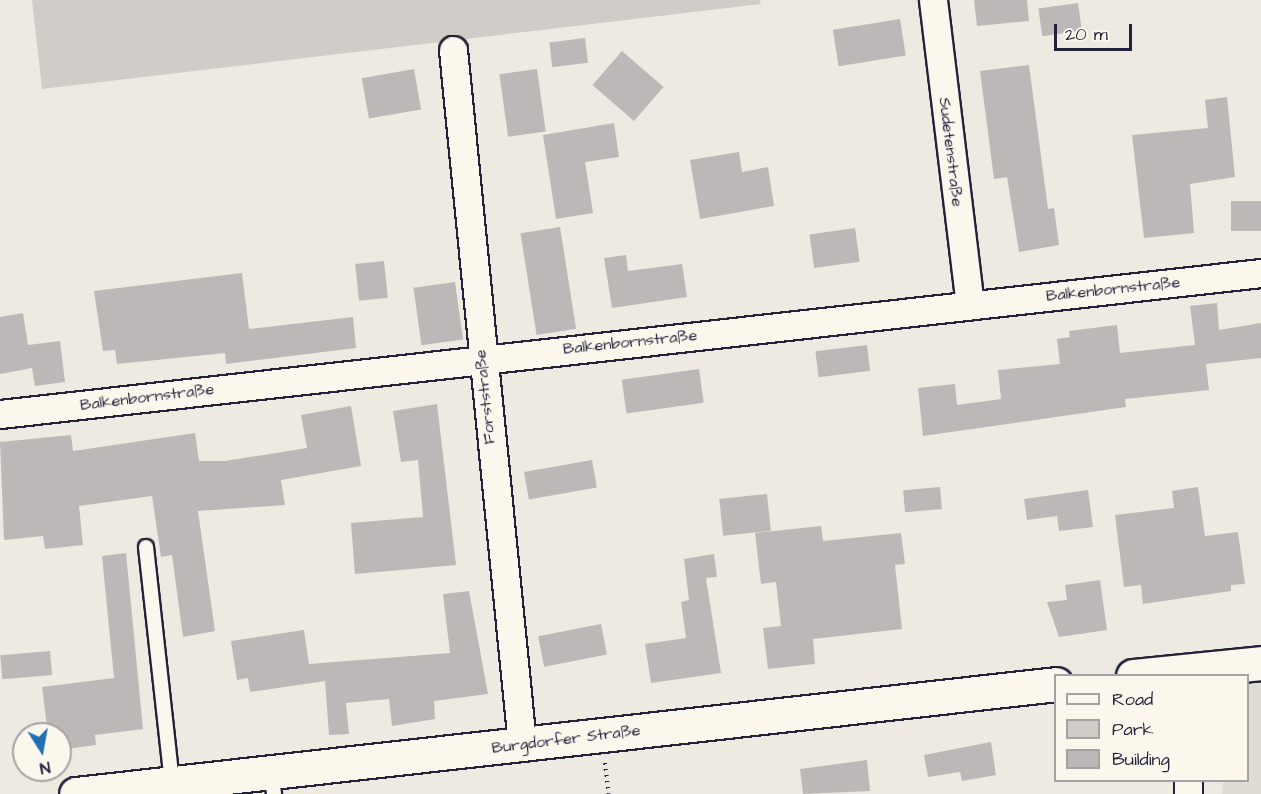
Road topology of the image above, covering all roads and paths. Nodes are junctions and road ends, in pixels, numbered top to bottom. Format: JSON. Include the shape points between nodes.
{"nodes":[{"id":1,"x":933,"y":0,"type":"edge"},
{"id":2,"x":453,"y":50,"type":"dead end"},
{"id":3,"x":1261,"y":273,"type":"edge"},
{"id":4,"x":970,"y":305,"type":"junction"},
{"id":5,"x":481,"y":358,"type":"junction"},
{"id":6,"x":0,"y":414,"type":"edge"},
{"id":7,"x":146,"y":547,"type":"dead end"},
{"id":8,"x":1261,"y":663,"type":"edge"},
{"id":9,"x":1190,"y":673,"type":"edge"},
{"id":10,"x":1162,"y":674,"type":"edge"},
{"id":11,"x":1054,"y":684,"type":"edge"},
{"id":12,"x":522,"y":744,"type":"junction"},
{"id":13,"x":172,"y":783,"type":"junction"},
{"id":14,"x":272,"y":783,"type":"edge"},
{"id":15,"x":76,"y":794,"type":"edge"}],
"edges":[{"from":1,"to":4,"type":"street","name":"Sudetenstraße"},
{"from":2,"to":5,"type":"street","name":"Forststraße"},
{"from":3,"to":4,"type":"street","name":"Balkenbornstraße"},
{"from":4,"to":5,"type":"street","name":"Balkenbornstraße"},
{"from":5,"to":6,"type":"street","name":"Balkenbornstraße"},
{"from":5,"to":12,"type":"street","name":"Forststraße"},
{"from":7,"to":13,"type":"lane"},
{"from":8,"to":9,"type":"main road"},
{"from":9,"to":10,"type":"main road"},
{"from":11,"to":12,"type":"main road","name":"Burgdorfer Straße"},
{"from":12,"to":14,"type":"main road","name":"Burgdorfer Straße"},
{"from":13,"to":14,"type":"main road","name":"Burgdorfer Straße"},
{"from":13,"to":15,"type":"main road","name":"Burgdorfer Straße"}]}
